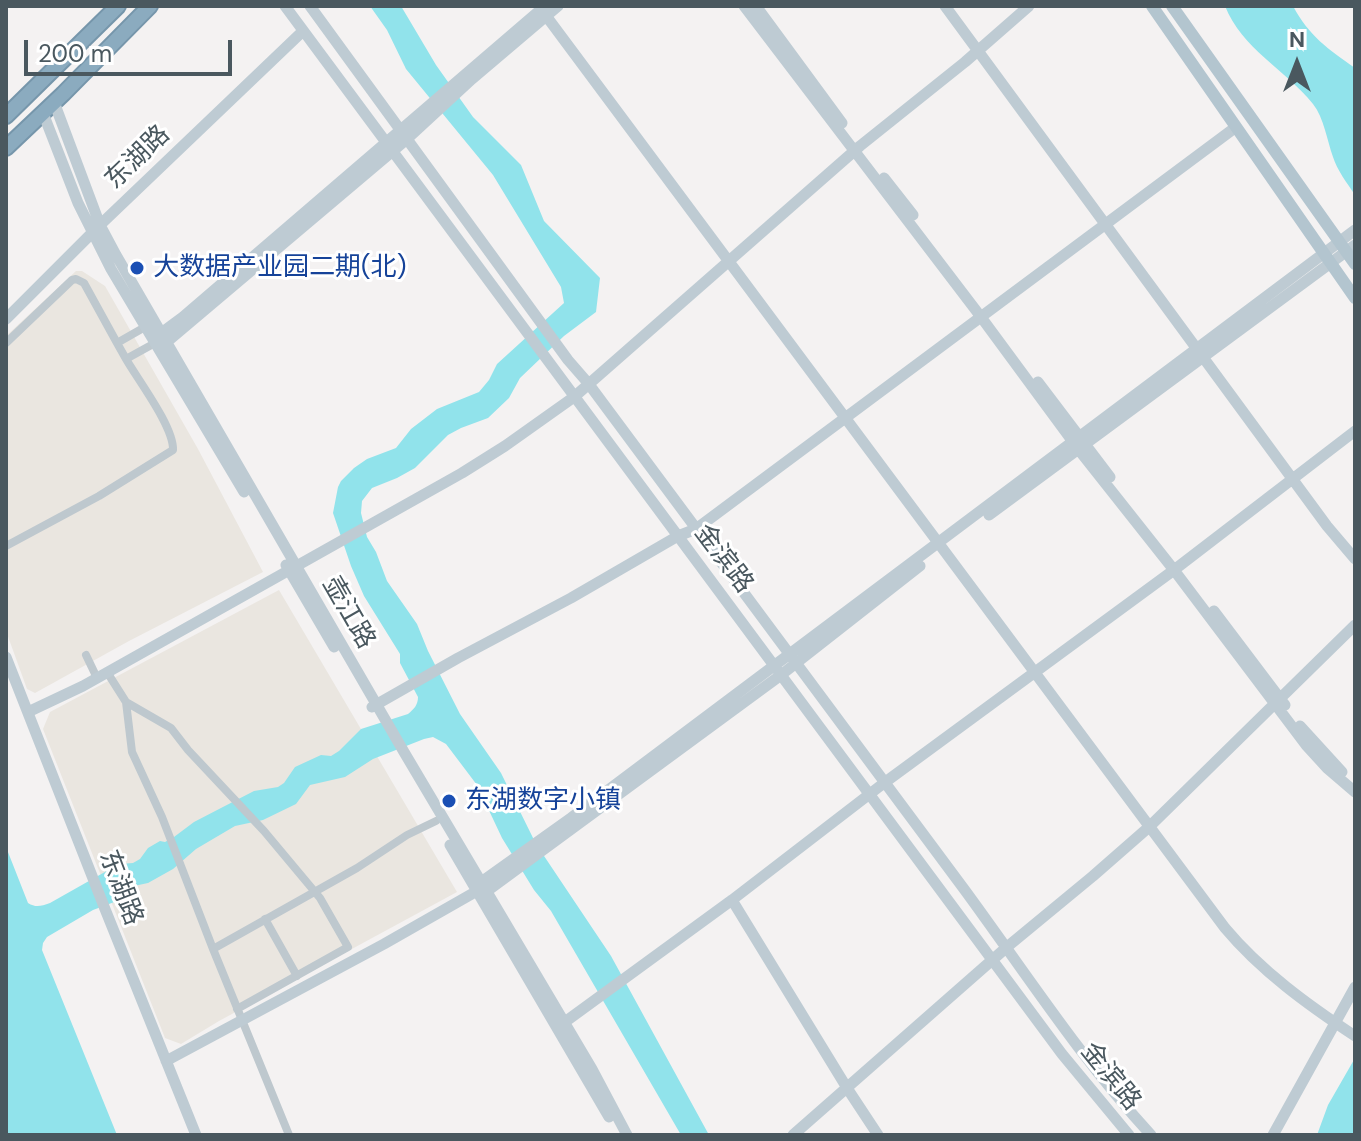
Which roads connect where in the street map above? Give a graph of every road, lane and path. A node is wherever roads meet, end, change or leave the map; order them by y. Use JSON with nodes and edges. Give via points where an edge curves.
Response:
{"nodes":[{"id":1,"x":118,"y":6,"type":"edge"},
{"id":2,"x":150,"y":6,"type":"edge"},
{"id":3,"x":285,"y":6,"type":"edge"},
{"id":4,"x":310,"y":6,"type":"edge"},
{"id":5,"x":558,"y":6,"type":"edge"},
{"id":6,"x":744,"y":6,"type":"edge"},
{"id":7,"x":756,"y":6,"type":"edge"},
{"id":8,"x":945,"y":6,"type":"edge"},
{"id":9,"x":1029,"y":6,"type":"edge"},
{"id":10,"x":1152,"y":6,"type":"edge"},
{"id":11,"x":1172,"y":6,"type":"edge"},
{"id":12,"x":544,"y":10,"type":"edge"},
{"id":13,"x":303,"y":31,"type":"junction"},
{"id":14,"x":978,"y":51,"type":"junction"},
{"id":15,"x":49,"y":108,"type":"junction"},
{"id":16,"x":6,"y":116,"type":"edge"},
{"id":17,"x":1236,"y":127,"type":"junction"},
{"id":18,"x":403,"y":134,"type":"junction"},
{"id":19,"x":389,"y":146,"type":"junction"},
{"id":20,"x":6,"y":148,"type":"edge"},
{"id":21,"x":857,"y":148,"type":"junction"},
{"id":22,"x":1105,"y":225,"type":"junction"},
{"id":23,"x":96,"y":229,"type":"junction"},
{"id":24,"x":1355,"y":230,"type":"edge"},
{"id":25,"x":1347,"y":246,"type":"edge"},
{"id":26,"x":1326,"y":259,"type":"junction"},
{"id":27,"x":729,"y":260,"type":"junction"},
{"id":28,"x":1355,"y":264,"type":"edge"},
{"id":29,"x":1355,"y":298,"type":"edge"},
{"id":30,"x":984,"y":315,"type":"junction"},
{"id":31,"x":6,"y":319,"type":"edge"},
{"id":32,"x":145,"y":327,"type":"junction"},
{"id":33,"x":159,"y":341,"type":"junction"},
{"id":34,"x":6,"y":343,"type":"edge"},
{"id":35,"x":117,"y":343,"type":"junction"},
{"id":36,"x":1201,"y":352,"type":"junction"},
{"id":37,"x":126,"y":359,"type":"junction"},
{"id":38,"x":588,"y":383,"type":"junction"},
{"id":39,"x":574,"y":397,"type":"junction"},
{"id":40,"x":846,"y":418,"type":"junction"},
{"id":41,"x":1355,"y":431,"type":"edge"},
{"id":42,"x":1079,"y":444,"type":"junction"},
{"id":43,"x":1293,"y":478,"type":"junction"},
{"id":44,"x":696,"y":529,"type":"junction"},
{"id":45,"x":678,"y":536,"type":"junction"},
{"id":46,"x":6,"y":546,"type":"edge"},
{"id":47,"x":941,"y":546,"type":"junction"},
{"id":48,"x":1355,"y":559,"type":"edge"},
{"id":49,"x":292,"y":568,"type":"junction"},
{"id":50,"x":1176,"y":568,"type":"junction"},
{"id":51,"x":1355,"y":625,"type":"edge"},
{"id":52,"x":86,"y":655,"type":"dead end"},
{"id":53,"x":6,"y":657,"type":"edge"},
{"id":54,"x":792,"y":660,"type":"junction"},
{"id":55,"x":778,"y":670,"type":"junction"},
{"id":56,"x":1034,"y":672,"type":"junction"},
{"id":57,"x":102,"y":675,"type":"junction"},
{"id":58,"x":1277,"y":701,"type":"junction"},
{"id":59,"x":126,"y":702,"type":"junction"},
{"id":60,"x":376,"y":711,"type":"junction"},
{"id":61,"x":28,"y":712,"type":"junction"},
{"id":62,"x":401,"y":754,"type":"junction"},
{"id":63,"x":884,"y":783,"type":"junction"},
{"id":64,"x":1355,"y":783,"type":"edge"},
{"id":65,"x":1355,"y":792,"type":"edge"},
{"id":66,"x":871,"y":794,"type":"junction"},
{"id":67,"x":436,"y":821,"type":"junction"},
{"id":68,"x":1149,"y":827,"type":"junction"},
{"id":69,"x":480,"y":889,"type":"junction"},
{"id":70,"x":314,"y":891,"type":"junction"},
{"id":71,"x":732,"y":900,"type":"junction"},
{"id":72,"x":982,"y":914,"type":"junction"},
{"id":73,"x":265,"y":919,"type":"junction"},
{"id":74,"x":969,"y":926,"type":"junction"},
{"id":75,"x":1007,"y":947,"type":"junction"},
{"id":76,"x":213,"y":949,"type":"junction"},
{"id":77,"x":994,"y":960,"type":"junction"},
{"id":78,"x":297,"y":976,"type":"junction"},
{"id":79,"x":1029,"y":979,"type":"junction"},
{"id":80,"x":1355,"y":987,"type":"edge"},
{"id":81,"x":1015,"y":989,"type":"junction"},
{"id":82,"x":239,"y":1014,"type":"junction"},
{"id":83,"x":1335,"y":1023,"type":"junction"},
{"id":84,"x":561,"y":1025,"type":"junction"},
{"id":85,"x":1353,"y":1035,"type":"edge"},
{"id":86,"x":166,"y":1061,"type":"junction"},
{"id":87,"x":847,"y":1088,"type":"junction"},
{"id":88,"x":196,"y":1135,"type":"edge"},
{"id":89,"x":289,"y":1135,"type":"edge"},
{"id":90,"x":618,"y":1135,"type":"edge"},
{"id":91,"x":627,"y":1135,"type":"edge"},
{"id":92,"x":793,"y":1135,"type":"edge"},
{"id":93,"x":878,"y":1135,"type":"edge"},
{"id":94,"x":1129,"y":1135,"type":"edge"},
{"id":95,"x":1151,"y":1135,"type":"edge"},
{"id":96,"x":1273,"y":1135,"type":"edge"}],
"edges":[{"from":1,"to":16,"type":"highway"},
{"from":2,"to":15,"type":"highway"},
{"from":3,"to":13,"type":"street","name":"金滨路"},
{"from":4,"to":18,"type":"street","name":"金滨路"},
{"from":5,"to":12,"type":"street"},
{"from":6,"to":21,"type":"street"},
{"from":7,"to":21,"type":"street"},
{"from":8,"to":14,"type":"street"},
{"from":9,"to":14,"type":"street"},
{"from":10,"to":17,"type":"main road"},
{"from":11,"to":25,"type":"main road"},
{"from":12,"to":18,"type":"street"},
{"from":12,"to":27,"type":"street"},
{"from":13,"to":19,"type":"street","name":"金滨路"},
{"from":13,"to":23,"type":"street","name":"东湖路"},
{"from":14,"to":21,"type":"street"},
{"from":14,"to":22,"type":"street"},
{"from":15,"to":20,"type":"highway"},
{"from":15,"to":23,"type":"street","name":"壶江路"},
{"from":17,"to":22,"type":"street"},
{"from":17,"to":26,"type":"main road"},
{"from":18,"to":19,"type":"street"},
{"from":18,"to":38,"type":"street","name":"金滨路"},
{"from":19,"to":33,"type":"street"},
{"from":19,"to":39,"type":"street","name":"金滨路"},
{"from":21,"to":27,"type":"street"},
{"from":21,"to":30,"type":"street"},
{"from":22,"to":30,"type":"street"},
{"from":22,"to":36,"type":"street"},
{"from":23,"to":31,"type":"street","name":"东湖路"},
{"from":23,"to":32,"type":"street","name":"壶江路"},
{"from":23,"to":33,"type":"street","name":"壶江路"},
{"from":24,"to":25,"type":"street"},
{"from":25,"to":26,"type":"street"},
{"from":25,"to":28,"type":"main road"},
{"from":26,"to":29,"type":"main road"},
{"from":26,"to":36,"type":"street"},
{"from":27,"to":38,"type":"street"},
{"from":27,"to":40,"type":"street"},
{"from":30,"to":40,"type":"street"},
{"from":30,"to":42,"type":"street"},
{"from":32,"to":33,"type":"street","name":"壶江路"},
{"from":32,"to":35,"type":"street"},
{"from":33,"to":37,"type":"street"},
{"from":33,"to":49,"type":"street","name":"壶江路"},
{"from":34,"to":35,"type":"street","via":[[76,279],[84,283]]},
{"from":35,"to":37,"type":"street"},
{"from":36,"to":42,"type":"street"},
{"from":36,"to":43,"type":"street"},
{"from":37,"to":46,"type":"street","via":[[170,431],[173,450]]},
{"from":38,"to":39,"type":"street"},
{"from":38,"to":44,"type":"street","name":"金滨路"},
{"from":39,"to":45,"type":"street","name":"金滨路"},
{"from":39,"to":49,"type":"street","via":[[505,446]]},
{"from":40,"to":44,"type":"street"},
{"from":40,"to":47,"type":"street"},
{"from":41,"to":43,"type":"street"},
{"from":42,"to":47,"type":"street"},
{"from":42,"to":50,"type":"street"},
{"from":43,"to":48,"type":"street"},
{"from":43,"to":50,"type":"street"},
{"from":44,"to":45,"type":"street"},
{"from":44,"to":54,"type":"street","name":"金滨路"},
{"from":45,"to":55,"type":"street","name":"金滨路"},
{"from":45,"to":60,"type":"street","via":[[395,693]]},
{"from":47,"to":54,"type":"street"},
{"from":47,"to":56,"type":"street"},
{"from":49,"to":57,"type":"street"},
{"from":49,"to":60,"type":"street","name":"壶江路"},
{"from":50,"to":56,"type":"street"},
{"from":50,"to":58,"type":"street"},
{"from":51,"to":58,"type":"street"},
{"from":52,"to":57,"type":"street"},
{"from":53,"to":61,"type":"street","name":"东湖路"},
{"from":54,"to":55,"type":"street"},
{"from":54,"to":63,"type":"street","name":"金滨路"},
{"from":55,"to":66,"type":"street","name":"金滨路"},
{"from":55,"to":69,"type":"street"},
{"from":56,"to":63,"type":"street"},
{"from":56,"to":68,"type":"street"},
{"from":57,"to":59,"type":"street"},
{"from":57,"to":61,"type":"street"},
{"from":58,"to":64,"type":"street"},
{"from":58,"to":65,"type":"street","via":[[1327,768]]},
{"from":58,"to":68,"type":"street"},
{"from":59,"to":70,"type":"street","via":[[171,728]]},
{"from":59,"to":76,"type":"street","via":[[132,752]]},
{"from":60,"to":62,"type":"street","name":"壶江路"},
{"from":61,"to":86,"type":"street","name":"东湖路"},
{"from":62,"to":67,"type":"street","name":"壶江路"},
{"from":62,"to":69,"type":"street","name":"壶江路"},
{"from":63,"to":66,"type":"street"},
{"from":63,"to":72,"type":"street","name":"金滨路"},
{"from":66,"to":71,"type":"street"},
{"from":66,"to":74,"type":"street","name":"金滨路"},
{"from":67,"to":69,"type":"street","name":"壶江路"},
{"from":67,"to":70,"type":"street"},
{"from":68,"to":75,"type":"street"},
{"from":68,"to":83,"type":"street","via":[[1233,938]]},
{"from":69,"to":82,"type":"street","via":[[384,944]]},
{"from":69,"to":84,"type":"street","name":"壶江路"},
{"from":70,"to":73,"type":"street"},
{"from":70,"to":78,"type":"street","via":[[348,947]]},
{"from":71,"to":84,"type":"street"},
{"from":71,"to":87,"type":"street"},
{"from":72,"to":74,"type":"street"},
{"from":72,"to":75,"type":"street","name":"金滨路"},
{"from":73,"to":76,"type":"street"},
{"from":73,"to":78,"type":"street"},
{"from":74,"to":77,"type":"street","name":"金滨路"},
{"from":75,"to":77,"type":"street"},
{"from":75,"to":79,"type":"street","name":"金滨路"},
{"from":76,"to":82,"type":"street"},
{"from":77,"to":81,"type":"street","name":"金滨路"},
{"from":77,"to":87,"type":"street"},
{"from":78,"to":82,"type":"street"},
{"from":79,"to":81,"type":"street"},
{"from":79,"to":95,"type":"street","name":"金滨路"},
{"from":80,"to":83,"type":"street"},
{"from":81,"to":94,"type":"street","name":"金滨路"},
{"from":82,"to":86,"type":"street"},
{"from":82,"to":89,"type":"street"},
{"from":83,"to":85,"type":"street"},
{"from":83,"to":96,"type":"street"},
{"from":84,"to":90,"type":"street","name":"壶江路"},
{"from":84,"to":91,"type":"street","name":"壶江路"},
{"from":86,"to":88,"type":"street","name":"东湖路"},
{"from":87,"to":92,"type":"street"},
{"from":87,"to":93,"type":"street"}]}
